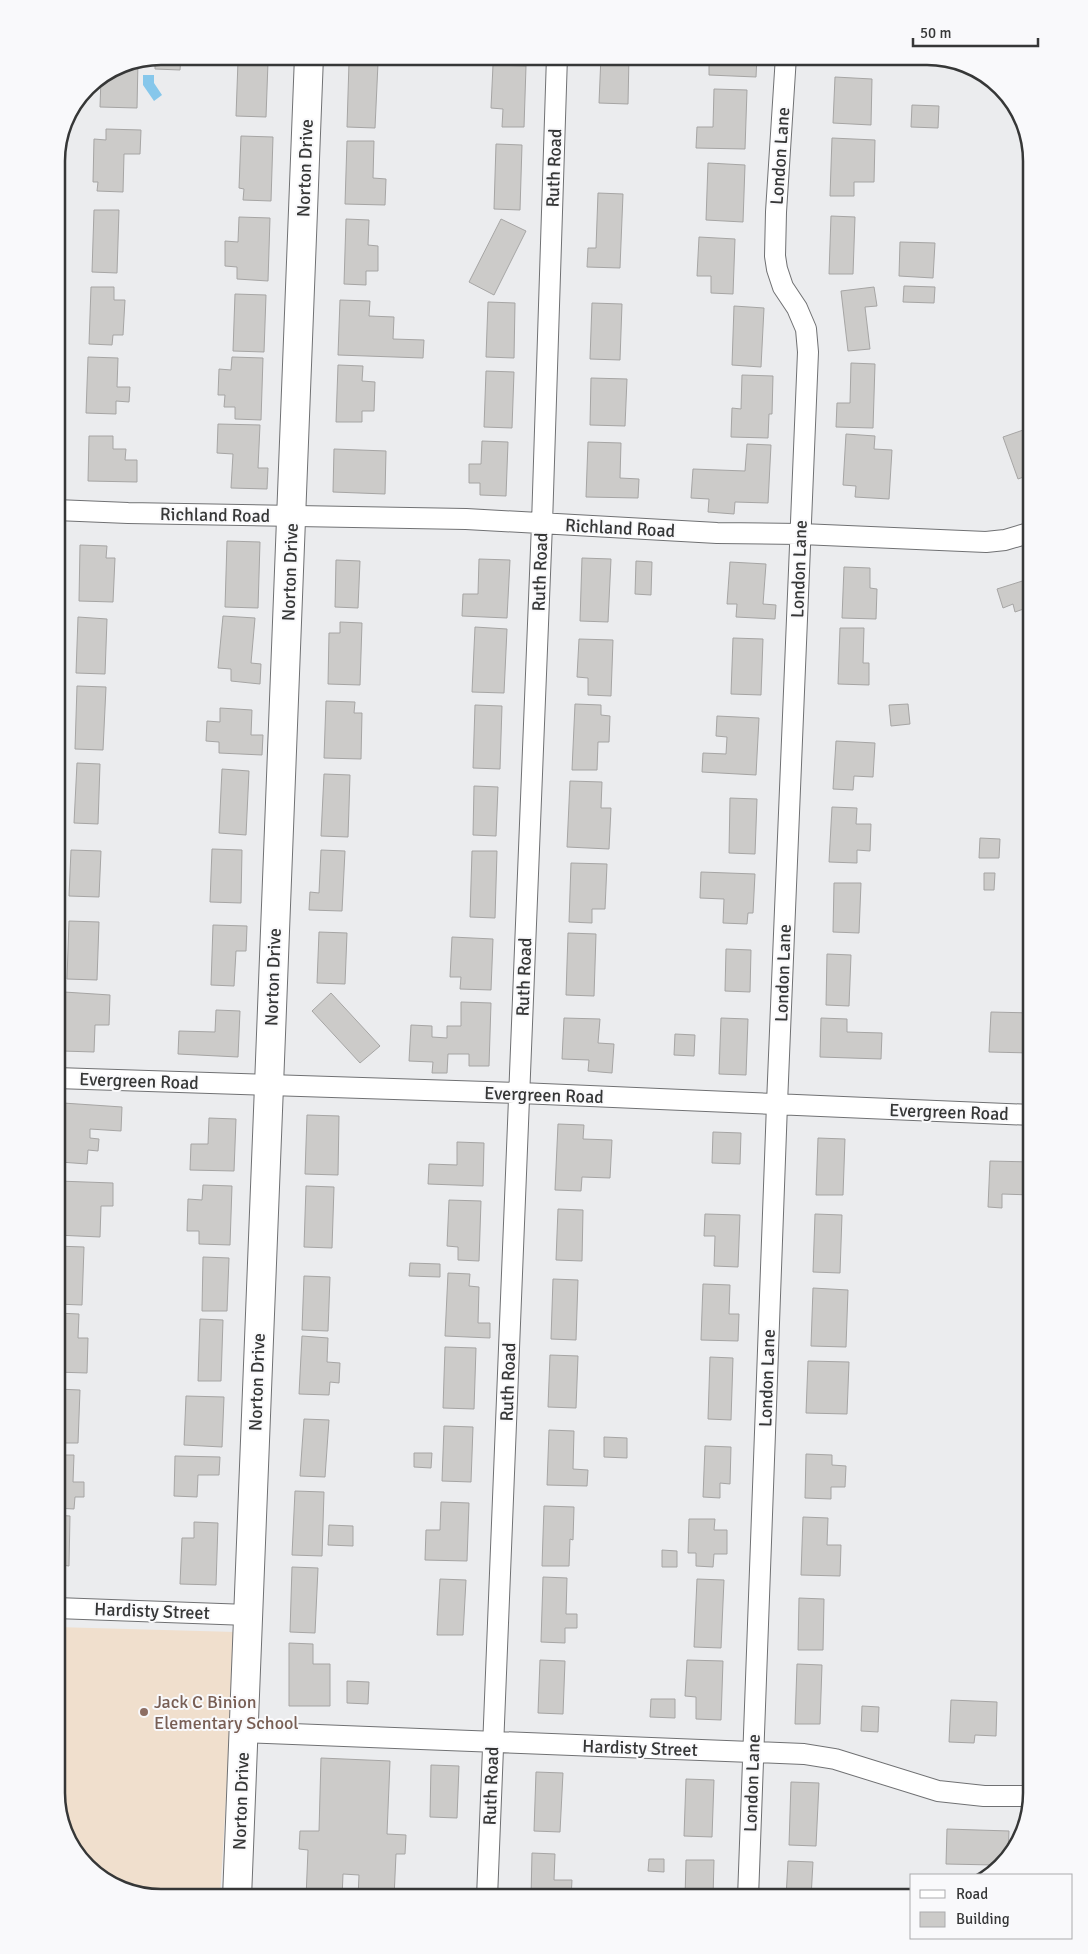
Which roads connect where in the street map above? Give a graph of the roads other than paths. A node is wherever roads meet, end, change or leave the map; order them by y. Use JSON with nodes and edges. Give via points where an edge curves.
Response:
{"nodes":[{"id":1,"x":309,"y":65,"type":"edge"},
{"id":2,"x":557,"y":65,"type":"edge"},
{"id":3,"x":785,"y":65,"type":"edge"},
{"id":4,"x":65,"y":510,"type":"edge"},
{"id":5,"x":292,"y":516,"type":"junction"},
{"id":6,"x":542,"y":524,"type":"junction"},
{"id":7,"x":801,"y":534,"type":"junction"},
{"id":8,"x":1023,"y":535,"type":"edge"},
{"id":9,"x":65,"y":1078,"type":"edge"},
{"id":10,"x":268,"y":1085,"type":"junction"},
{"id":11,"x":520,"y":1093,"type":"junction"},
{"id":12,"x":777,"y":1104,"type":"junction"},
{"id":13,"x":1023,"y":1115,"type":"edge"},
{"id":14,"x":65,"y":1608,"type":"edge"},
{"id":15,"x":248,"y":1615,"type":"junction"},
{"id":16,"x":244,"y":1732,"type":"junction"},
{"id":17,"x":493,"y":1742,"type":"junction"},
{"id":18,"x":754,"y":1753,"type":"junction"},
{"id":19,"x":1023,"y":1796,"type":"edge"},
{"id":20,"x":237,"y":1889,"type":"edge"},
{"id":21,"x":487,"y":1889,"type":"edge"},
{"id":22,"x":748,"y":1889,"type":"edge"}],
"edges":[{"from":1,"to":5,"type":"street","name":"Norton Drive"},
{"from":2,"to":6,"type":"street","name":"Ruth Road"},
{"from":3,"to":7,"type":"street","name":"London Lane","via":[[776,256],[783,287],[806,329],[808,352]]},
{"from":4,"to":5,"type":"street","name":"Richland Road"},
{"from":5,"to":6,"type":"street","name":"Richland Road","via":[[466,519]]},
{"from":5,"to":10,"type":"street","name":"Norton Drive"},
{"from":6,"to":7,"type":"street","name":"Richland Road"},
{"from":6,"to":11,"type":"street","name":"Ruth Road"},
{"from":7,"to":8,"type":"street","name":"Richland Road","via":[[986,542]]},
{"from":7,"to":12,"type":"street","name":"London Lane"},
{"from":9,"to":10,"type":"street","name":"Evergreen Road"},
{"from":10,"to":11,"type":"street","name":"Evergreen Road"},
{"from":10,"to":15,"type":"street","name":"Norton Drive"},
{"from":11,"to":12,"type":"street","name":"Evergreen Road"},
{"from":11,"to":17,"type":"street","name":"Ruth Road"},
{"from":12,"to":13,"type":"street","name":"Evergreen Road"},
{"from":12,"to":18,"type":"street","name":"London Lane"},
{"from":14,"to":15,"type":"street","name":"Hardisty Street"},
{"from":15,"to":16,"type":"street","name":"Norton Drive"},
{"from":16,"to":17,"type":"street","name":"Hardisty Street"},
{"from":16,"to":20,"type":"street","name":"Norton Drive"},
{"from":17,"to":18,"type":"street","name":"Hardisty Street"},
{"from":17,"to":21,"type":"street","name":"Ruth Road"},
{"from":18,"to":19,"type":"street","name":"Hardisty Street","via":[[804,1754],[835,1759],[938,1791]]},
{"from":18,"to":22,"type":"street","name":"London Lane"}]}
